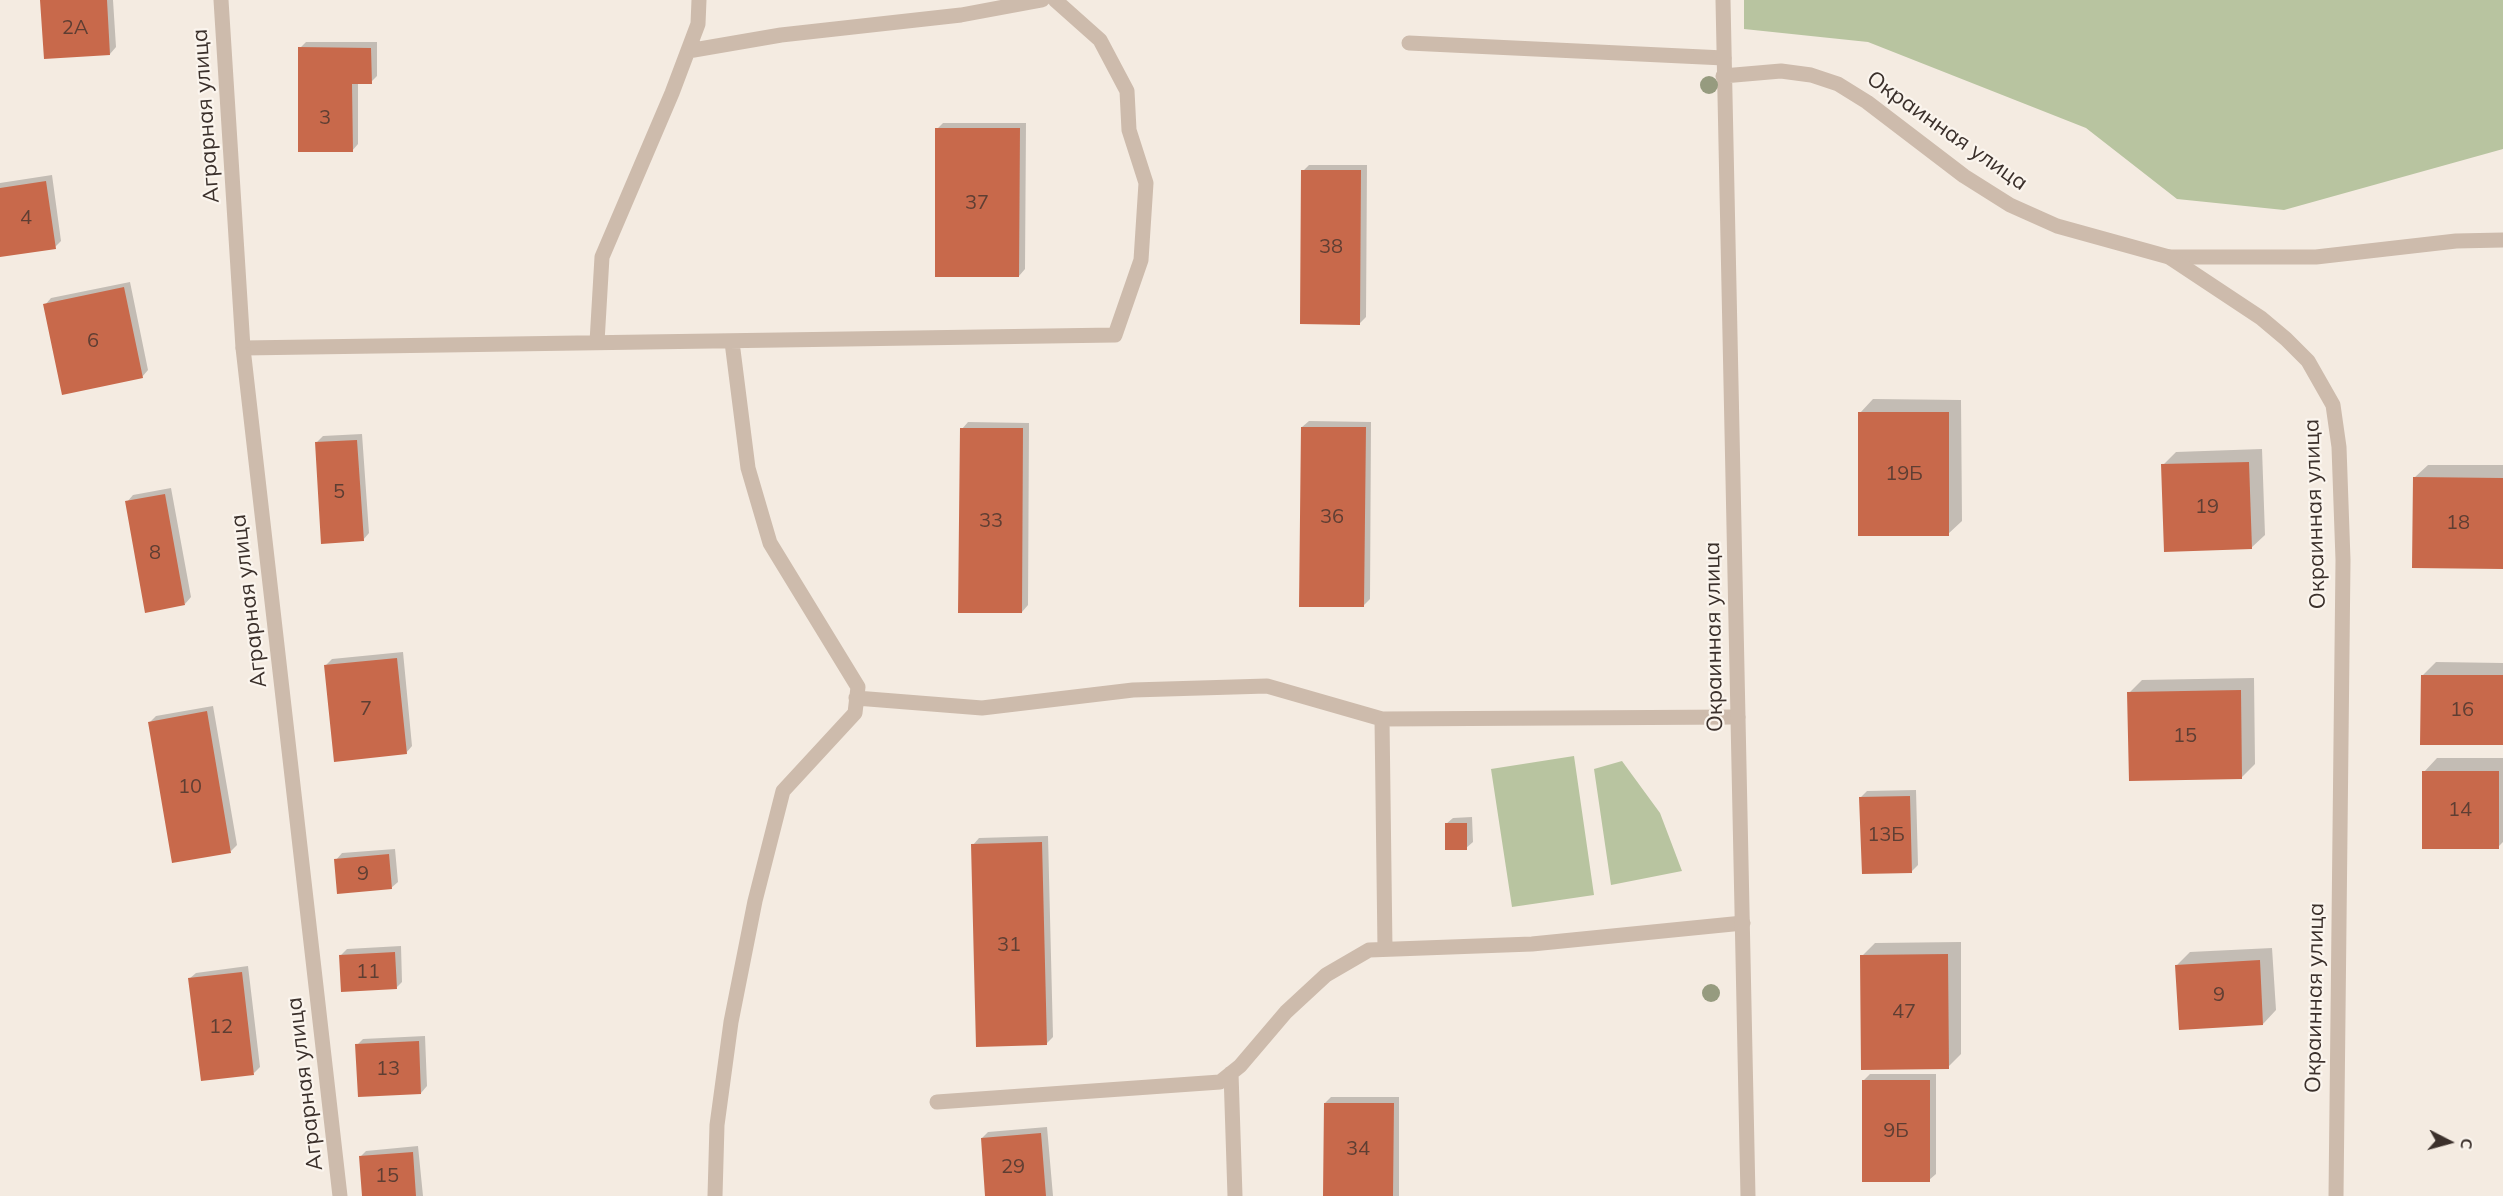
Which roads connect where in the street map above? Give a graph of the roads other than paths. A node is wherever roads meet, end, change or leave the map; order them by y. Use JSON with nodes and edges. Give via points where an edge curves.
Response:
{"nodes":[{"id":1,"x":221,"y":0,"type":"edge"},
{"id":2,"x":699,"y":0,"type":"edge"},
{"id":3,"x":1042,"y":0,"type":"edge"},
{"id":4,"x":1055,"y":0,"type":"edge"},
{"id":5,"x":1723,"y":0,"type":"edge"},
{"id":6,"x":1408,"y":43,"type":"dead end"},
{"id":7,"x":688,"y":51,"type":"junction"},
{"id":8,"x":1724,"y":58,"type":"junction"},
{"id":9,"x":1723,"y":76,"type":"junction"},
{"id":10,"x":2503,"y":240,"type":"edge"},
{"id":11,"x":2169,"y":257,"type":"junction"},
{"id":12,"x":597,"y":342,"type":"junction"},
{"id":13,"x":732,"y":342,"type":"junction"},
{"id":14,"x":243,"y":348,"type":"junction"},
{"id":15,"x":856,"y":698,"type":"junction"},
{"id":16,"x":1738,"y":717,"type":"junction"},
{"id":17,"x":1382,"y":719,"type":"junction"},
{"id":18,"x":1743,"y":923,"type":"junction"},
{"id":19,"x":1385,"y":949,"type":"junction"},
{"id":20,"x":1231,"y":1073,"type":"junction"},
{"id":21,"x":937,"y":1102,"type":"dead end"},
{"id":22,"x":340,"y":1196,"type":"edge"},
{"id":23,"x":715,"y":1196,"type":"edge"},
{"id":24,"x":1235,"y":1196,"type":"edge"},
{"id":25,"x":1748,"y":1196,"type":"edge"},
{"id":26,"x":2336,"y":1196,"type":"edge"}],
"edges":[{"from":1,"to":14,"type":"street","name":"Аграрная улица"},
{"from":2,"to":7,"type":"street","via":[[698,24]]},
{"from":3,"to":7,"type":"street","via":[[961,15],[782,35]]},
{"from":4,"to":13,"type":"street","via":[[1100,40],[1127,91],[1129,130],[1146,183],[1142,260],[1115,335]]},
{"from":5,"to":8,"type":"street","name":"Окраинная улица"},
{"from":6,"to":8,"type":"street"},
{"from":7,"to":12,"type":"street","via":[[602,257]]},
{"from":8,"to":9,"type":"street","name":"Окраинная улица"},
{"from":9,"to":11,"type":"street","name":"Окраинная улица","via":[[1781,71],[1838,84],[2010,206],[2057,226]]},
{"from":9,"to":16,"type":"street","name":"Окраинная улица"},
{"from":10,"to":11,"type":"street","via":[[2456,241],[2316,257]]},
{"from":11,"to":26,"type":"street","name":"Окраинная улица","via":[[2286,339],[2308,361],[2332,405],[2339,447],[2343,560]]},
{"from":12,"to":13,"type":"street"},
{"from":12,"to":14,"type":"street"},
{"from":13,"to":15,"type":"street","via":[[748,468],[770,543],[858,687]]},
{"from":14,"to":22,"type":"street","name":"Аграрная улица"},
{"from":15,"to":17,"type":"street","via":[[982,708],[1133,690],[1267,686]]},
{"from":15,"to":23,"type":"street","via":[[855,713],[783,790],[731,1022],[717,1125]]},
{"from":16,"to":17,"type":"street"},
{"from":16,"to":18,"type":"street","name":"Окраинная улица"},
{"from":17,"to":19,"type":"street"},
{"from":18,"to":19,"type":"street","via":[[1532,944]]},
{"from":18,"to":25,"type":"street","name":"Окраинная улица"},
{"from":19,"to":20,"type":"street","via":[[1369,950],[1326,975]]},
{"from":20,"to":21,"type":"street","via":[[1220,1082]]},
{"from":20,"to":24,"type":"street"}]}
